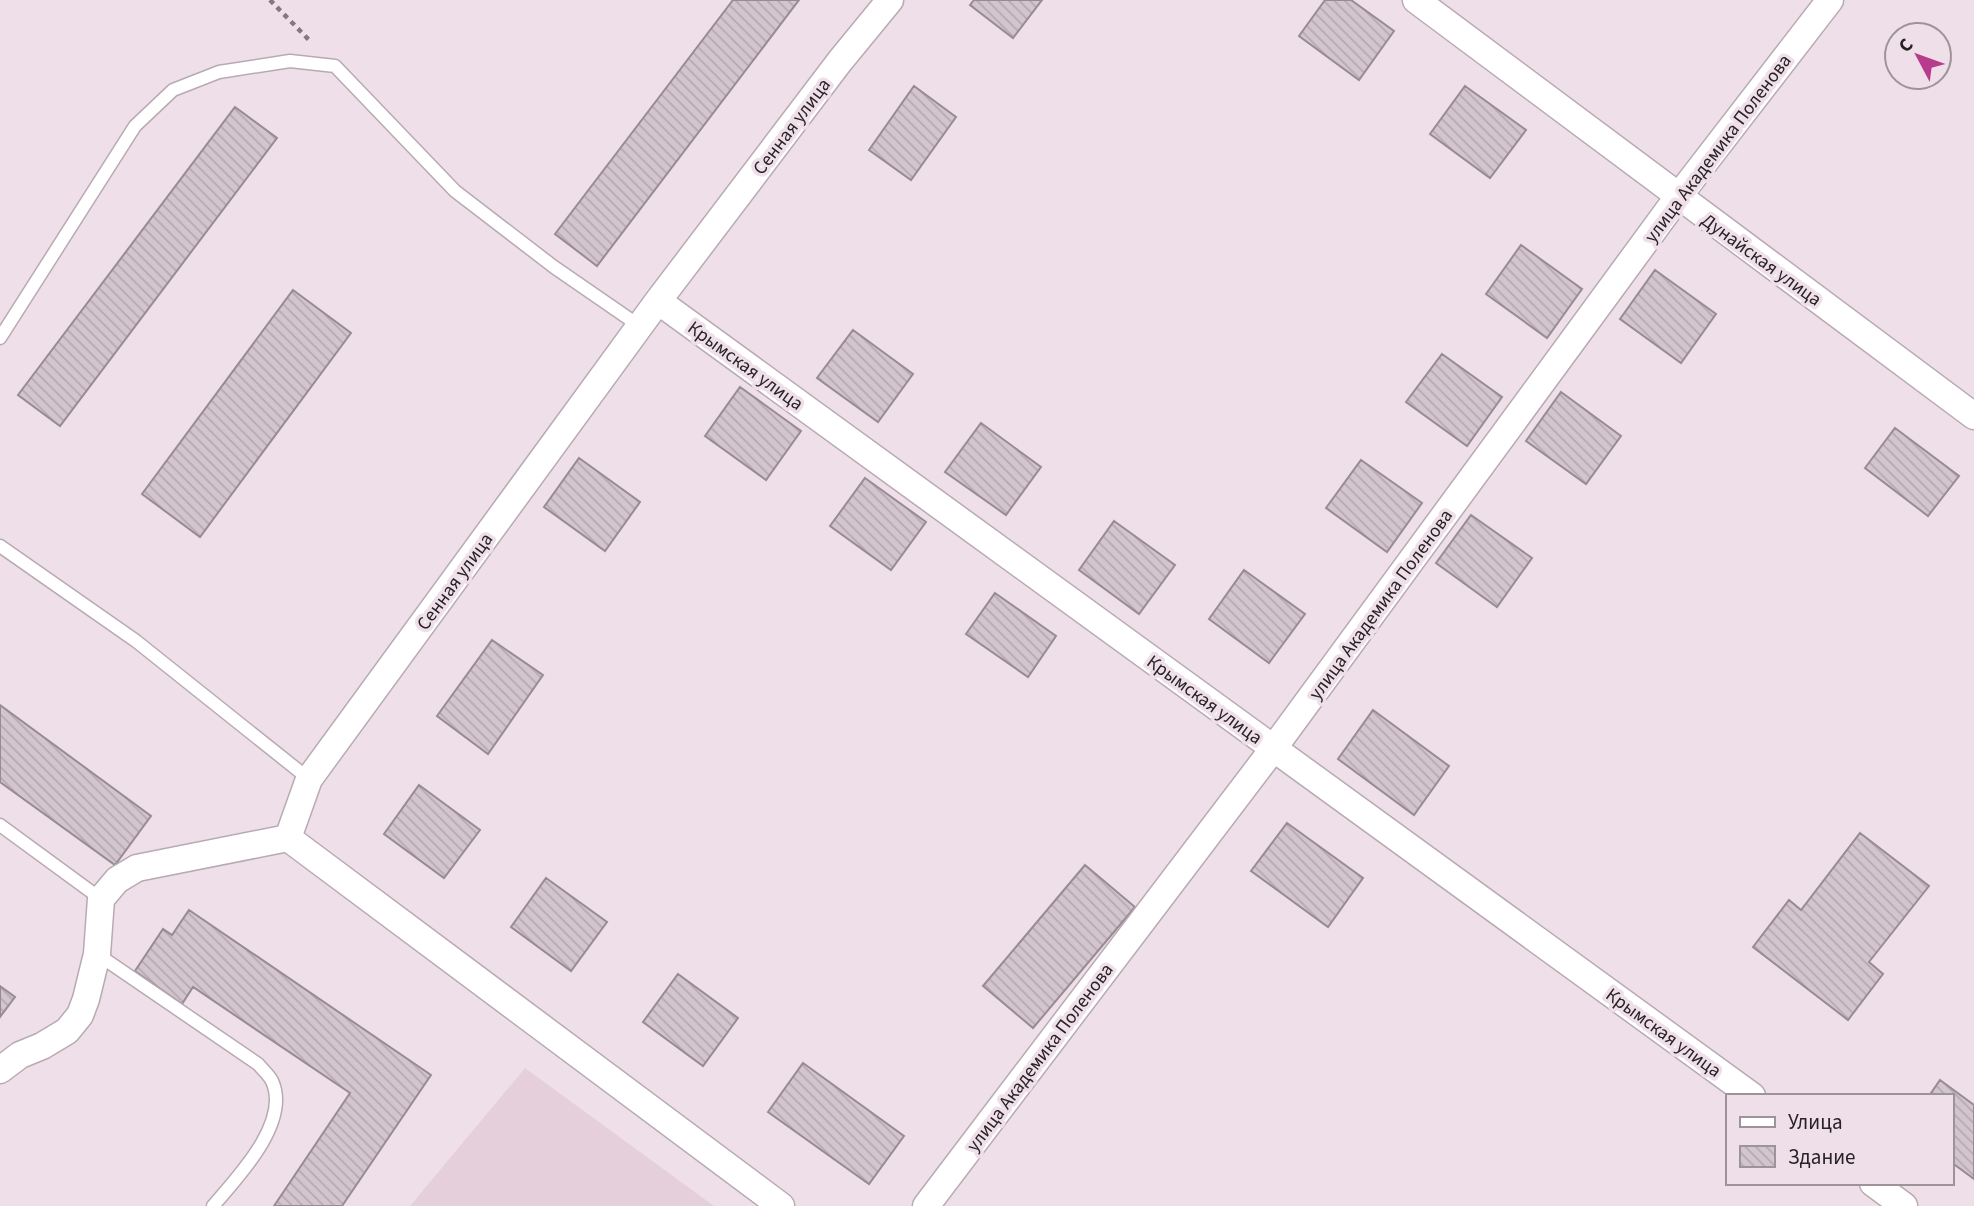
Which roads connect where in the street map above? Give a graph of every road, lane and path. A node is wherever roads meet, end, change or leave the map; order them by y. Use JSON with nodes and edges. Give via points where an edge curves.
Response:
{"nodes":[{"id":1,"x":270,"y":0,"type":"edge"},
{"id":2,"x":890,"y":0,"type":"edge"},
{"id":3,"x":1416,"y":0,"type":"edge"},
{"id":4,"x":1830,"y":0,"type":"edge"},
{"id":5,"x":335,"y":66,"type":"junction"},
{"id":6,"x":1678,"y":197,"type":"junction"},
{"id":7,"x":658,"y":301,"type":"junction"},
{"id":8,"x":641,"y":327,"type":"junction"},
{"id":9,"x":0,"y":338,"type":"edge"},
{"id":10,"x":1974,"y":416,"type":"edge"},
{"id":11,"x":0,"y":546,"type":"edge"},
{"id":12,"x":1273,"y":749,"type":"junction"},
{"id":13,"x":309,"y":779,"type":"junction"},
{"id":14,"x":0,"y":825,"type":"edge"},
{"id":15,"x":288,"y":838,"type":"junction"},
{"id":16,"x":101,"y":899,"type":"junction"},
{"id":17,"x":97,"y":954,"type":"junction"},
{"id":18,"x":0,"y":1070,"type":"edge"},
{"id":19,"x":1749,"y":1094,"type":"edge"},
{"id":20,"x":1876,"y":1185,"type":"edge"},
{"id":21,"x":214,"y":1206,"type":"edge"},
{"id":22,"x":781,"y":1206,"type":"edge"},
{"id":23,"x":926,"y":1206,"type":"edge"},
{"id":24,"x":1904,"y":1206,"type":"edge"}],
"edges":[{"from":1,"to":5,"type":"path"},
{"from":2,"to":7,"type":"street","name":"Сенная улица"},
{"from":3,"to":6,"type":"street","name":"Дунайская улица"},
{"from":4,"to":6,"type":"street","name":"улица Академика Поленова"},
{"from":5,"to":8,"type":"lane","via":[[455,191]]},
{"from":5,"to":9,"type":"lane","via":[[290,61],[219,72],[173,90],[135,126]]},
{"from":6,"to":10,"type":"street","name":"Дунайская улица"},
{"from":6,"to":12,"type":"street","name":"улица Академика Поленова"},
{"from":7,"to":8,"type":"street","name":"Сенная улица"},
{"from":7,"to":12,"type":"street","name":"Крымская улица"},
{"from":8,"to":13,"type":"street","name":"Сенная улица"},
{"from":11,"to":13,"type":"lane","via":[[136,641]]},
{"from":12,"to":19,"type":"street","name":"Крымская улица"},
{"from":12,"to":23,"type":"street","name":"улица Академика Поленова"},
{"from":13,"to":15,"type":"street","name":"Сенная улица"},
{"from":14,"to":16,"type":"lane"},
{"from":15,"to":16,"type":"street","via":[[137,868],[117,880]]},
{"from":15,"to":22,"type":"street"},
{"from":16,"to":17,"type":"street"},
{"from":17,"to":18,"type":"street","via":[[80,1015],[68,1031]]},
{"from":17,"to":21,"type":"lane","via":[[258,1064],[272,1080],[277,1102],[268,1134]]},
{"from":20,"to":24,"type":"street"}]}
